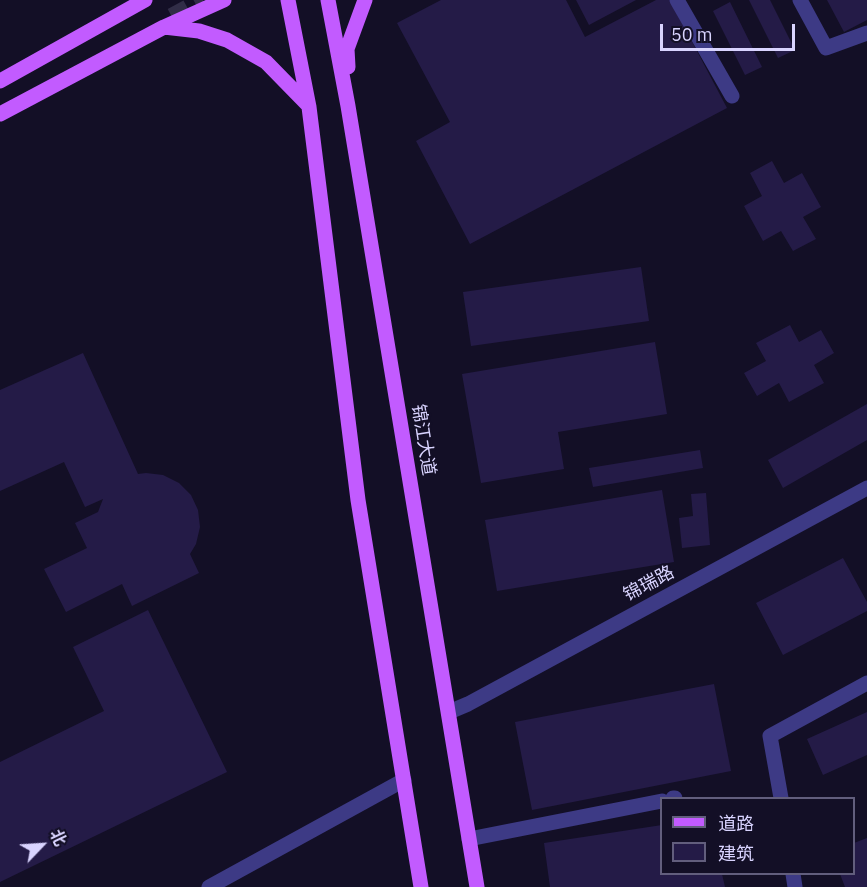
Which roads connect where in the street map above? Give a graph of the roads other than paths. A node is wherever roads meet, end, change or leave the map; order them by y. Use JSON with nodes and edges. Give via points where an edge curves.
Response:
{"nodes":[{"id":1,"x":145,"y":0,"type":"edge"},
{"id":2,"x":224,"y":0,"type":"edge"},
{"id":3,"x":288,"y":0,"type":"edge"},
{"id":4,"x":328,"y":0,"type":"edge"},
{"id":5,"x":365,"y":0,"type":"edge"},
{"id":6,"x":677,"y":0,"type":"edge"},
{"id":7,"x":800,"y":0,"type":"edge"},
{"id":8,"x":164,"y":27,"type":"junction"},
{"id":9,"x":867,"y":33,"type":"edge"},
{"id":10,"x":0,"y":81,"type":"edge"},
{"id":11,"x":732,"y":96,"type":"dead end"},
{"id":12,"x":309,"y":106,"type":"junction"},
{"id":13,"x":348,"y":106,"type":"junction"},
{"id":14,"x":0,"y":114,"type":"edge"},
{"id":15,"x":867,"y":488,"type":"edge"},
{"id":16,"x":867,"y":683,"type":"edge"},
{"id":17,"x":449,"y":712,"type":"junction"},
{"id":18,"x":404,"y":780,"type":"junction"},
{"id":19,"x":781,"y":797,"type":"edge"},
{"id":20,"x":660,"y":801,"type":"edge"},
{"id":21,"x":469,"y":839,"type":"junction"},
{"id":22,"x":209,"y":887,"type":"edge"},
{"id":23,"x":421,"y":887,"type":"edge"},
{"id":24,"x":477,"y":887,"type":"edge"}],
"edges":[{"from":1,"to":10,"type":"main road"},
{"from":2,"to":8,"type":"main road"},
{"from":3,"to":12,"type":"main road"},
{"from":4,"to":13,"type":"main road","name":"锦江大道"},
{"from":5,"to":13,"type":"main road","via":[[347,49]]},
{"from":6,"to":11,"type":"street"},
{"from":7,"to":9,"type":"street","via":[[826,48]]},
{"from":8,"to":12,"type":"main road","via":[[199,31],[227,40],[266,62]]},
{"from":8,"to":14,"type":"main road"},
{"from":12,"to":18,"type":"main road","via":[[358,500]]},
{"from":13,"to":17,"type":"main road","name":"锦江大道"},
{"from":15,"to":17,"type":"street","name":"锦瑞路"},
{"from":16,"to":19,"type":"street","via":[[770,736]]},
{"from":17,"to":21,"type":"main road","name":"锦江大道"},
{"from":18,"to":22,"type":"street"},
{"from":18,"to":23,"type":"main road"},
{"from":20,"to":21,"type":"street"},
{"from":21,"to":24,"type":"main road","name":"锦江大道"}]}
